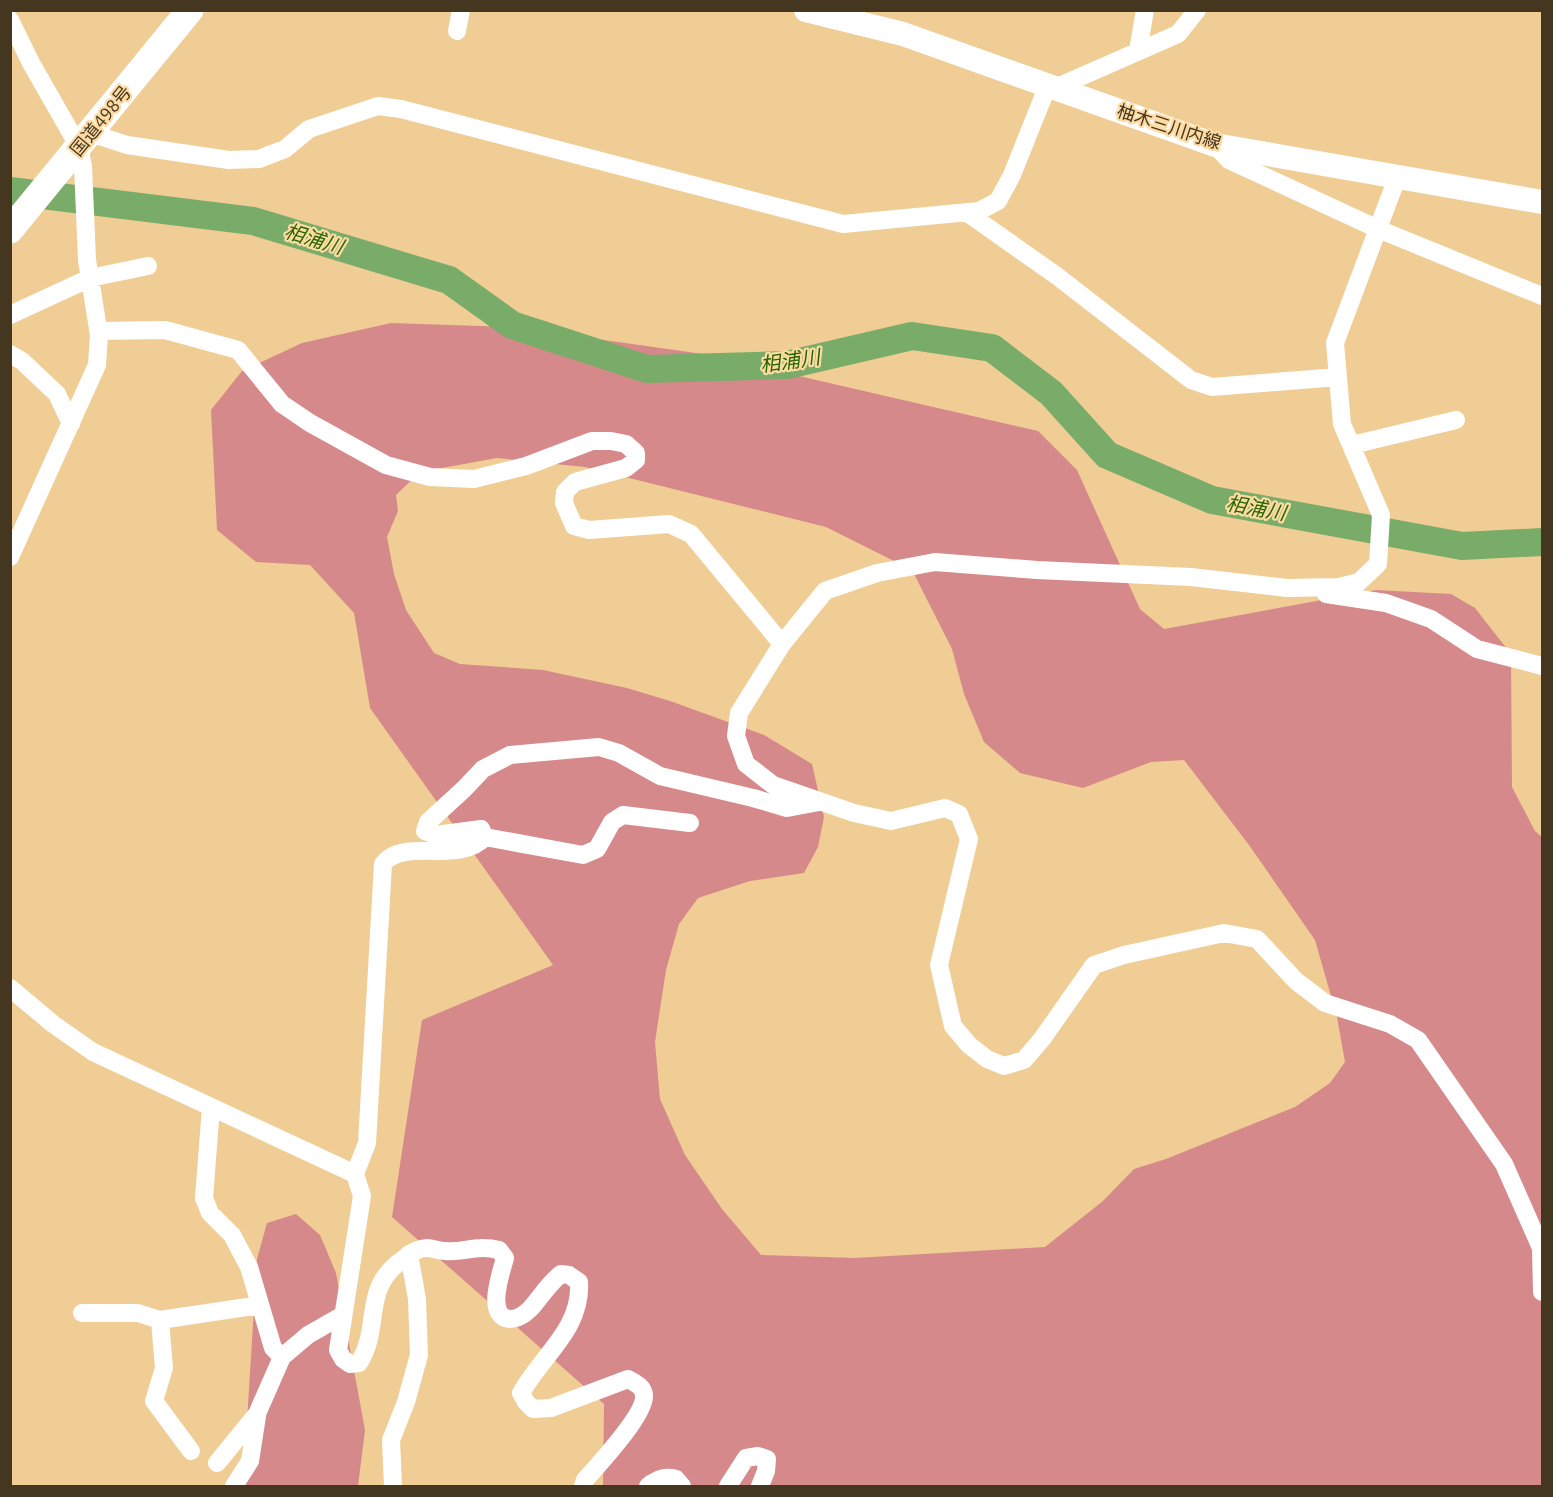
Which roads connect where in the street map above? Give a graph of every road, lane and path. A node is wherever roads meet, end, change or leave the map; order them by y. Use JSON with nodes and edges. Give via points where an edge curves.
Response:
{"nodes":[{"id":1,"x":190,"y":10,"type":"edge"},
{"id":2,"x":461,"y":10,"type":"edge"},
{"id":3,"x":806,"y":10,"type":"edge"},
{"id":4,"x":1145,"y":10,"type":"edge"},
{"id":5,"x":1197,"y":10,"type":"edge"},
{"id":6,"x":10,"y":20,"type":"edge"},
{"id":7,"x":457,"y":31,"type":"dead end"},
{"id":8,"x":1138,"y":51,"type":"junction"},
{"id":9,"x":1051,"y":87,"type":"junction"},
{"id":10,"x":1215,"y":144,"type":"junction"},
{"id":11,"x":81,"y":150,"type":"junction"},
{"id":12,"x":1397,"y":178,"type":"junction"},
{"id":13,"x":1542,"y":202,"type":"edge"},
{"id":14,"x":966,"y":212,"type":"junction"},
{"id":15,"x":12,"y":225,"type":"edge"},
{"id":16,"x":1378,"y":229,"type":"junction"},
{"id":17,"x":148,"y":266,"type":"dead end"},
{"id":18,"x":89,"y":269,"type":"junction"},
{"id":19,"x":1542,"y":296,"type":"edge"},
{"id":20,"x":10,"y":315,"type":"edge"},
{"id":21,"x":98,"y":331,"type":"junction"},
{"id":22,"x":10,"y":354,"type":"edge"},
{"id":23,"x":1338,"y":377,"type":"junction"},
{"id":24,"x":1456,"y":420,"type":"dead end"},
{"id":25,"x":71,"y":424,"type":"junction"},
{"id":26,"x":1352,"y":445,"type":"junction"},
{"id":27,"x":10,"y":557,"type":"edge"},
{"id":28,"x":1311,"y":588,"type":"junction"},
{"id":29,"x":782,"y":644,"type":"junction"},
{"id":30,"x":1542,"y":666,"type":"edge"},
{"id":31,"x":821,"y":802,"type":"junction"},
{"id":32,"x":690,"y":823,"type":"dead end"},
{"id":33,"x":485,"y":837,"type":"junction"},
{"id":34,"x":10,"y":988,"type":"edge"},
{"id":35,"x":212,"y":1107,"type":"junction"},
{"id":36,"x":356,"y":1174,"type":"junction"},
{"id":37,"x":409,"y":1254,"type":"junction"},
{"id":38,"x":1542,"y":1292,"type":"edge"},
{"id":39,"x":260,"y":1305,"type":"junction"},
{"id":40,"x":82,"y":1313,"type":"dead end"},
{"id":41,"x":343,"y":1315,"type":"junction"},
{"id":42,"x":160,"y":1320,"type":"junction"},
{"id":43,"x":282,"y":1357,"type":"junction"},
{"id":44,"x":257,"y":1414,"type":"junction"},
{"id":45,"x":191,"y":1451,"type":"dead end"},
{"id":46,"x":218,"y":1463,"type":"dead end"},
{"id":47,"x":234,"y":1486,"type":"edge"},
{"id":48,"x":393,"y":1486,"type":"edge"},
{"id":49,"x":583,"y":1486,"type":"edge"},
{"id":50,"x":648,"y":1486,"type":"edge"},
{"id":51,"x":682,"y":1486,"type":"edge"},
{"id":52,"x":728,"y":1486,"type":"edge"},
{"id":53,"x":760,"y":1486,"type":"edge"}],
"edges":[{"from":1,"to":11,"type":"highway","name":"国道498号"},
{"from":2,"to":7,"type":"street"},
{"from":3,"to":9,"type":"main road","name":"柚木三川内線","via":[[903,34]]},
{"from":4,"to":8,"type":"street"},
{"from":5,"to":8,"type":"street","via":[[1178,34]]},
{"from":6,"to":11,"type":"street"},
{"from":8,"to":9,"type":"street"},
{"from":9,"to":10,"type":"main road","name":"柚木三川内線"},
{"from":9,"to":14,"type":"street","via":[[998,201],[979,211]]},
{"from":10,"to":12,"type":"main road","name":"柚木三川内線"},
{"from":10,"to":16,"type":"street","via":[[1229,160]]},
{"from":11,"to":14,"type":"street","via":[[127,145],[229,160],[259,159],[285,148],[309,129],[378,106],[843,224]]},
{"from":11,"to":15,"type":"highway","name":"国道498号"},
{"from":11,"to":18,"type":"street"},
{"from":12,"to":13,"type":"main road","name":"柚木三川内線"},
{"from":12,"to":16,"type":"street"},
{"from":14,"to":23,"type":"street","via":[[1057,276],[1191,380],[1212,387]]},
{"from":16,"to":19,"type":"street"},
{"from":16,"to":23,"type":"street","via":[[1335,343]]},
{"from":17,"to":18,"type":"street"},
{"from":18,"to":20,"type":"street"},
{"from":18,"to":21,"type":"street"},
{"from":21,"to":25,"type":"street","via":[[98,365]]},
{"from":21,"to":29,"type":"street","via":[[165,330],[238,350],[282,404],[310,423],[386,465],[430,477],[474,479],[526,466],[592,441],[626,444],[636,453],[636,460],[626,468],[575,482],[566,492],[564,503],[574,526],[589,530],[669,524],[690,534]]},
{"from":22,"to":25,"type":"street","via":[[57,394]]},
{"from":23,"to":26,"type":"street","via":[[1342,424]]},
{"from":24,"to":26,"type":"street"},
{"from":25,"to":27,"type":"street"},
{"from":26,"to":28,"type":"street","via":[[1382,515],[1378,564],[1359,582]]},
{"from":28,"to":29,"type":"street","via":[[935,562],[877,573],[825,591]]},
{"from":28,"to":30,"type":"street","via":[[1386,603],[1431,619],[1477,649]]},
{"from":29,"to":31,"type":"street","via":[[739,713],[736,736],[746,764],[773,785]]},
{"from":31,"to":33,"type":"street","via":[[787,808],[660,776],[619,753],[598,747],[510,755],[483,769],[428,822],[425,831],[436,834],[481,829]]},
{"from":31,"to":38,"type":"street","via":[[891,821],[945,808],[959,814],[969,839],[939,965],[953,1026],[969,1045],[1004,1066],[1024,1060],[1094,965],[1224,933],[1257,939],[1296,981],[1325,1003],[1390,1023],[1418,1040],[1504,1164],[1541,1248]]},
{"from":32,"to":33,"type":"street","via":[[623,815],[612,822],[597,849],[583,855]]},
{"from":33,"to":36,"type":"street","via":[[478,845],[463,849],[404,853],[383,864],[367,1143]]},
{"from":34,"to":35,"type":"street","via":[[93,1052]]},
{"from":35,"to":36,"type":"street"},
{"from":35,"to":39,"type":"street","via":[[204,1198],[210,1213],[232,1235],[249,1267]]},
{"from":36,"to":41,"type":"street","via":[[362,1196]]},
{"from":37,"to":41,"type":"street","via":[[392,1267],[377,1288],[367,1350],[359,1363],[350,1364],[338,1350]]},
{"from":37,"to":48,"type":"street","via":[[417,1299],[419,1355],[391,1440]]},
{"from":37,"to":49,"type":"street","via":[[424,1248],[445,1251],[486,1246],[500,1250],[505,1258],[496,1301],[503,1318],[513,1319],[529,1311],[561,1274],[579,1282],[580,1297],[564,1335],[530,1377],[522,1393],[526,1402],[533,1409],[551,1408],[628,1379],[639,1385],[644,1394],[643,1404],[619,1441]]},
{"from":39,"to":42,"type":"street"},
{"from":39,"to":43,"type":"street","via":[[273,1348]]},
{"from":40,"to":42,"type":"street","via":[[138,1313]]},
{"from":41,"to":43,"type":"street","via":[[308,1335]]},
{"from":42,"to":45,"type":"street","via":[[164,1368],[154,1401]]},
{"from":43,"to":44,"type":"street"},
{"from":44,"to":46,"type":"street"},
{"from":44,"to":47,"type":"street","via":[[250,1461]]},
{"from":50,"to":51,"type":"street","via":[[667,1476]]},
{"from":52,"to":53,"type":"street","via":[[746,1458],[758,1456],[767,1459]]}]}
